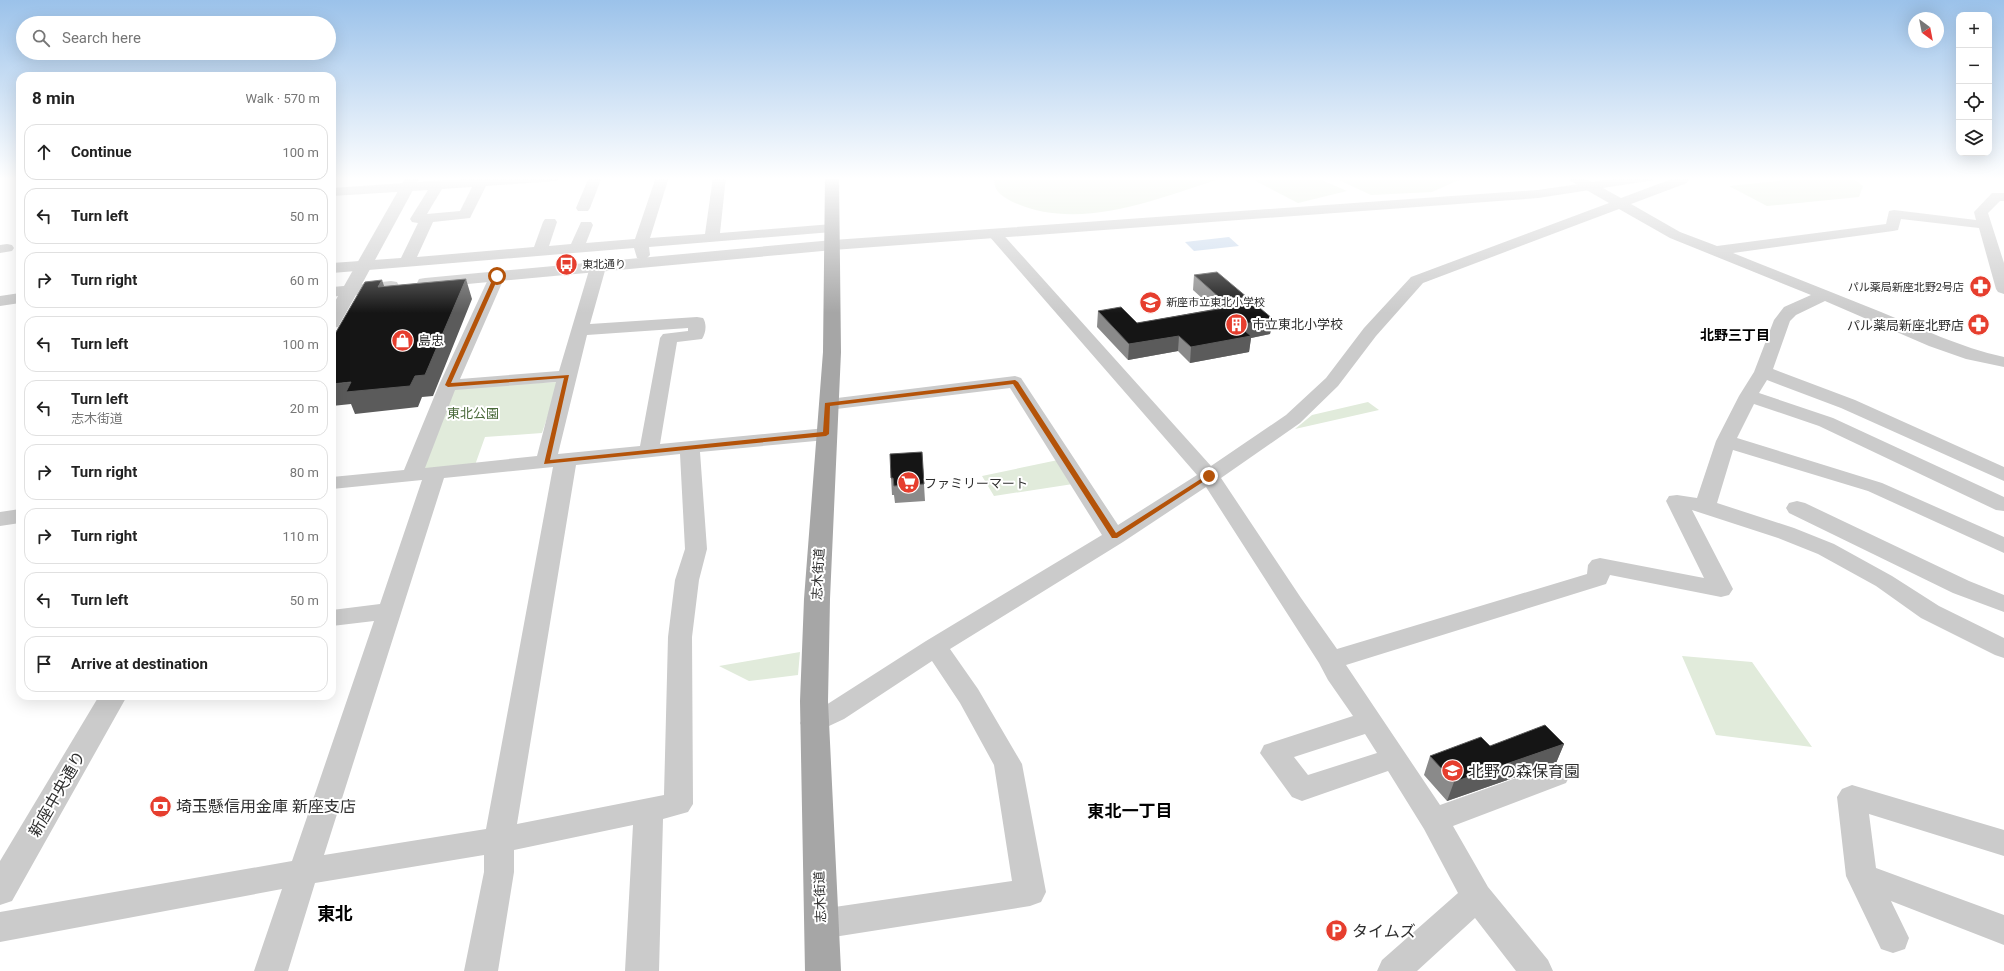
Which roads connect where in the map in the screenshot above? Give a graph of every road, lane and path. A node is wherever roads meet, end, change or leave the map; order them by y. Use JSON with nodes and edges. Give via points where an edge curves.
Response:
{"nodes":[{"id":1,"x":389,"y":222,"type":"edge"},
{"id":2,"x":426,"y":222,"type":"edge"},
{"id":3,"x":550,"y":222,"type":"dead end"},
{"id":4,"x":648,"y":222,"type":"edge"},
{"id":5,"x":714,"y":222,"type":"edge"},
{"id":6,"x":832,"y":222,"type":"edge"},
{"id":7,"x":1145,"y":222,"type":"edge"},
{"id":8,"x":1569,"y":222,"type":"edge"},
{"id":9,"x":1653,"y":222,"type":"edge"},
{"id":10,"x":1894,"y":222,"type":"edge"},
{"id":11,"x":1964,"y":222,"type":"edge"},
{"id":12,"x":586,"y":225,"type":"dead end"},
{"id":13,"x":1986,"y":225,"type":"joint"},
{"id":14,"x":994,"y":233,"type":"junction"},
{"id":15,"x":832,"y":236,"type":"junction"},
{"id":16,"x":712,"y":238,"type":"junction"},
{"id":17,"x":642,"y":243,"type":"junction"},
{"id":18,"x":578,"y":248,"type":"junction"},
{"id":19,"x":540,"y":251,"type":"junction"},
{"id":20,"x":1716,"y":251,"type":"junction"},
{"id":21,"x":1998,"y":252,"type":"edge"},
{"id":22,"x":408,"y":260,"type":"junction"},
{"id":23,"x":642,"y":263,"type":"junction"},
{"id":24,"x":366,"y":264,"type":"junction"},
{"id":25,"x":598,"y":267,"type":"junction"},
{"id":26,"x":336,"y":268,"type":"edge"},
{"id":27,"x":497,"y":276,"type":"junction"},
{"id":28,"x":350,"y":290,"type":"junction"},
{"id":29,"x":2004,"y":290,"type":"edge"},
{"id":30,"x":336,"y":292,"type":"edge"},
{"id":31,"x":1824,"y":295,"type":"junction"},
{"id":32,"x":16,"y":299,"type":"edge"},
{"id":33,"x":0,"y":301,"type":"edge"},
{"id":34,"x":336,"y":316,"type":"edge"},
{"id":35,"x":582,"y":330,"type":"junction"},
{"id":36,"x":2004,"y":362,"type":"edge"},
{"id":37,"x":1763,"y":372,"type":"junction"},
{"id":38,"x":568,"y":376,"type":"junction"},
{"id":39,"x":448,"y":385,"type":"junction"},
{"id":40,"x":1748,"y":396,"type":"junction"},
{"id":41,"x":828,"y":404,"type":"junction"},
{"id":42,"x":826,"y":434,"type":"junction"},
{"id":43,"x":1726,"y":441,"type":"junction"},
{"id":44,"x":690,"y":448,"type":"junction"},
{"id":45,"x":649,"y":452,"type":"junction"},
{"id":46,"x":556,"y":462,"type":"junction"},
{"id":47,"x":423,"y":474,"type":"junction"},
{"id":48,"x":2004,"y":475,"type":"edge"},
{"id":49,"x":1209,"y":476,"type":"junction"},
{"id":50,"x":336,"y":483,"type":"edge"},
{"id":51,"x":2004,"y":505,"type":"edge"},
{"id":52,"x":1705,"y":506,"type":"junction"},
{"id":53,"x":1797,"y":508,"type":"dead end"},
{"id":54,"x":16,"y":517,"type":"edge"},
{"id":55,"x":0,"y":519,"type":"edge"},
{"id":56,"x":1115,"y":537,"type":"junction"},
{"id":57,"x":2004,"y":546,"type":"edge"},
{"id":58,"x":2004,"y":604,"type":"edge"},
{"id":59,"x":388,"y":611,"type":"junction"},
{"id":60,"x":336,"y":618,"type":"edge"},
{"id":61,"x":935,"y":647,"type":"junction"},
{"id":62,"x":2004,"y":649,"type":"edge"},
{"id":63,"x":1331,"y":660,"type":"junction"},
{"id":64,"x":111,"y":700,"type":"edge"},
{"id":65,"x":1371,"y":720,"type":"junction"},
{"id":66,"x":814,"y":723,"type":"junction"},
{"id":67,"x":1395,"y":758,"type":"junction"},
{"id":68,"x":1556,"y":775,"type":"dead end"},
{"id":69,"x":649,"y":810,"type":"junction"},
{"id":70,"x":1434,"y":820,"type":"junction"},
{"id":71,"x":499,"y":840,"type":"junction"},
{"id":72,"x":2004,"y":842,"type":"edge"},
{"id":73,"x":303,"y":872,"type":"junction"},
{"id":74,"x":1862,"y":876,"type":"junction"},
{"id":75,"x":0,"y":891,"type":"edge"},
{"id":76,"x":1477,"y":896,"type":"junction"},
{"id":77,"x":821,"y":924,"type":"junction"},
{"id":78,"x":0,"y":927,"type":"edge"},
{"id":79,"x":2004,"y":930,"type":"edge"},
{"id":80,"x":1893,"y":938,"type":"dead end"},
{"id":81,"x":270,"y":971,"type":"edge"},
{"id":82,"x":481,"y":971,"type":"edge"},
{"id":83,"x":642,"y":971,"type":"edge"},
{"id":84,"x":823,"y":971,"type":"edge"},
{"id":85,"x":1394,"y":971,"type":"edge"},
{"id":86,"x":1536,"y":971,"type":"edge"}],
"edges":[{"from":1,"to":24,"type":"street"},
{"from":2,"to":22,"type":"street"},
{"from":3,"to":19,"type":"street"},
{"from":4,"to":17,"type":"street"},
{"from":5,"to":16,"type":"street"},
{"from":6,"to":15,"type":"main road","name":"志木街道"},
{"from":7,"to":14,"type":"street"},
{"from":8,"to":49,"type":"street","via":[[1417,280],[1370,332],[1332,382],[1304,410]]},
{"from":9,"to":20,"type":"street","via":[[1675,235]]},
{"from":10,"to":20,"type":"street","via":[[1894,226]]},
{"from":11,"to":13,"type":"street"},
{"from":12,"to":18,"type":"street"},
{"from":13,"to":21,"type":"street"},
{"from":14,"to":15,"type":"street"},
{"from":14,"to":49,"type":"street"},
{"from":15,"to":16,"type":"street"},
{"from":15,"to":23,"type":"street"},
{"from":15,"to":41,"type":"main road","name":"志木街道","via":[[832,352]]},
{"from":16,"to":17,"type":"street"},
{"from":17,"to":18,"type":"street"},
{"from":17,"to":23,"type":"street"},
{"from":18,"to":19,"type":"street"},
{"from":19,"to":22,"type":"street"},
{"from":20,"to":31,"type":"street"},
{"from":21,"to":29,"type":"street"},
{"from":22,"to":24,"type":"street"},
{"from":23,"to":25,"type":"street"},
{"from":24,"to":26,"type":"street"},
{"from":24,"to":28,"type":"street"},
{"from":25,"to":27,"type":"street"},
{"from":25,"to":35,"type":"street"},
{"from":27,"to":28,"type":"street"},
{"from":27,"to":39,"type":"street"},
{"from":28,"to":30,"type":"street"},
{"from":28,"to":34,"type":"street"},
{"from":31,"to":36,"type":"street","via":[[1936,342],[1972,355]]},
{"from":31,"to":37,"type":"street","via":[[1790,311],[1782,320]]},
{"from":32,"to":33,"type":"street"},
{"from":35,"to":38,"type":"street"},
{"from":35,"to":45,"type":"street","via":[[698,322],[696,335],[669,338]]},
{"from":37,"to":40,"type":"street"},
{"from":37,"to":48,"type":"street","via":[[1848,404]]},
{"from":38,"to":39,"type":"street"},
{"from":38,"to":46,"type":"street"},
{"from":39,"to":47,"type":"street"},
{"from":40,"to":43,"type":"street"},
{"from":40,"to":51,"type":"street","via":[[1826,422]]},
{"from":41,"to":42,"type":"main road","name":"志木街道"},
{"from":41,"to":56,"type":"street","via":[[1015,382]]},
{"from":42,"to":44,"type":"street"},
{"from":42,"to":66,"type":"main road","name":"志木街道","via":[[817,599]]},
{"from":43,"to":52,"type":"street"},
{"from":43,"to":57,"type":"street","via":[[1876,487]]},
{"from":44,"to":45,"type":"street"},
{"from":44,"to":69,"type":"street","via":[[696,549],[687,580],[680,637],[678,804]]},
{"from":45,"to":46,"type":"street"},
{"from":46,"to":47,"type":"street"},
{"from":46,"to":71,"type":"street"},
{"from":47,"to":50,"type":"street"},
{"from":47,"to":59,"type":"street"},
{"from":49,"to":56,"type":"street"},
{"from":49,"to":63,"type":"street"},
{"from":52,"to":62,"type":"street","via":[[1826,549],[1884,581],[1930,612]]},
{"from":52,"to":63,"type":"street","via":[[1677,501],[1721,589],[1600,565],[1598,579]]},
{"from":53,"to":58,"type":"street","via":[[1961,587]]},
{"from":54,"to":55,"type":"street"},
{"from":56,"to":61,"type":"street"},
{"from":59,"to":60,"type":"street"},
{"from":59,"to":73,"type":"street"},
{"from":61,"to":66,"type":"street"},
{"from":61,"to":77,"type":"street","via":[[969,696],[1008,764],[1030,892]]},
{"from":63,"to":65,"type":"street","via":[[1336,673]]},
{"from":64,"to":75,"type":"street","name":"新座中央通り"},
{"from":65,"to":67,"type":"street"},
{"from":65,"to":67,"type":"street","via":[[1274,753],[1302,789]]},
{"from":66,"to":77,"type":"main road","name":"志木街道"},
{"from":67,"to":70,"type":"street"},
{"from":68,"to":70,"type":"street"},
{"from":69,"to":71,"type":"street"},
{"from":69,"to":83,"type":"street"},
{"from":70,"to":76,"type":"street"},
{"from":71,"to":73,"type":"street"},
{"from":71,"to":82,"type":"street","via":[[499,872]]},
{"from":72,"to":74,"type":"street","via":[[1852,798]]},
{"from":73,"to":78,"type":"street"},
{"from":73,"to":81,"type":"street"},
{"from":74,"to":79,"type":"street"},
{"from":74,"to":80,"type":"street"},
{"from":76,"to":85,"type":"street"},
{"from":76,"to":86,"type":"street"},
{"from":77,"to":84,"type":"main road","name":"志木街道"}]}
